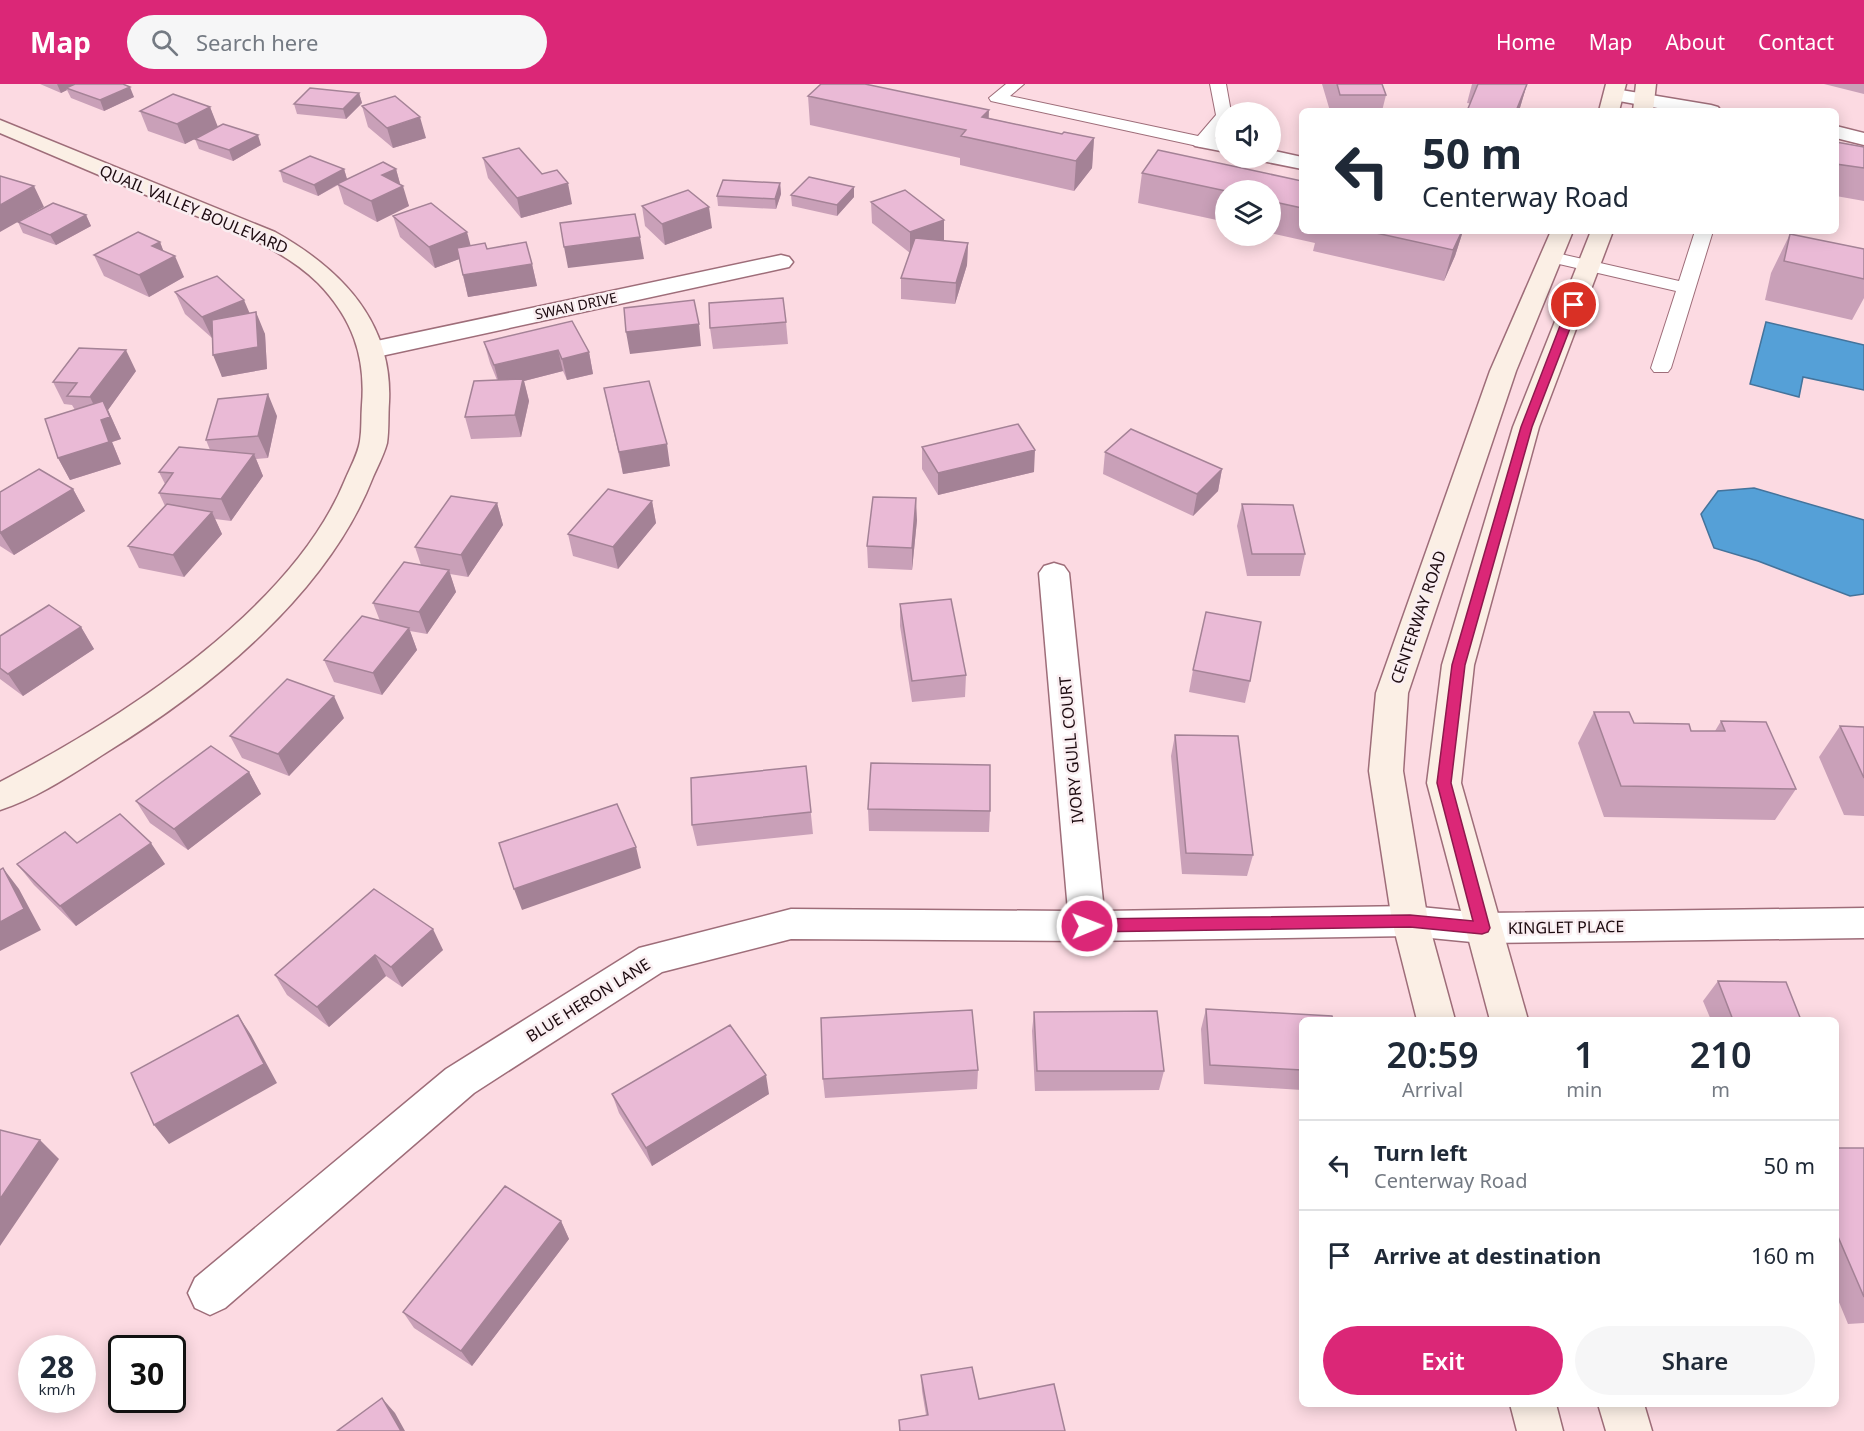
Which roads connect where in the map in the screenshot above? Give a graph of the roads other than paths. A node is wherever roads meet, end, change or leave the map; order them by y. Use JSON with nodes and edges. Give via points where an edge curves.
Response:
{"nodes":[{"id":1,"x":1016,"y":84,"type":"edge"},
{"id":2,"x":1218,"y":84,"type":"edge"},
{"id":3,"x":1613,"y":97,"type":"edge"},
{"id":4,"x":1645,"y":98,"type":"edge"},
{"id":5,"x":1696,"y":108,"type":"edge"},
{"id":6,"x":0,"y":126,"type":"edge"},
{"id":7,"x":1839,"y":133,"type":"edge"},
{"id":8,"x":1864,"y":139,"type":"edge"},
{"id":9,"x":1202,"y":141,"type":"junction"},
{"id":10,"x":1215,"y":144,"type":"edge"},
{"id":11,"x":1281,"y":158,"type":"edge"},
{"id":12,"x":1299,"y":162,"type":"edge"},
{"id":13,"x":1601,"y":234,"type":"edge"},
{"id":14,"x":1703,"y":234,"type":"edge"},
{"id":15,"x":1557,"y":244,"type":"edge"},
{"id":16,"x":781,"y":262,"type":"dead end"},
{"id":17,"x":1589,"y":265,"type":"junction"},
{"id":18,"x":1687,"y":288,"type":"junction"},
{"id":19,"x":372,"y":350,"type":"junction"},
{"id":20,"x":1661,"y":368,"type":"dead end"},
{"id":21,"x":1054,"y":573,"type":"dead end"},
{"id":22,"x":0,"y":797,"type":"edge"},
{"id":23,"x":1410,"y":921,"type":"junction"},
{"id":24,"x":1863,"y":925,"type":"edge"},
{"id":25,"x":1087,"y":926,"type":"junction"},
{"id":26,"x":1482,"y":928,"type":"junction"},
{"id":27,"x":1435,"y":1017,"type":"edge"},
{"id":28,"x":1508,"y":1017,"type":"edge"},
{"id":29,"x":210,"y":1293,"type":"dead end"},
{"id":30,"x":1534,"y":1407,"type":"edge"},
{"id":31,"x":1622,"y":1407,"type":"edge"},
{"id":32,"x":1540,"y":1431,"type":"edge"},
{"id":33,"x":1629,"y":1431,"type":"edge"}],
"edges":[{"from":1,"to":9,"type":"lane","via":[[997,98]]},
{"from":2,"to":9,"type":"lane","via":[[1224,115]]},
{"from":3,"to":4,"type":"street"},
{"from":4,"to":5,"type":"street"},
{"from":6,"to":19,"type":"street","name":"QUAIL VALLEY BOULEVARD","via":[[282,245],[333,283],[361,322]]},
{"from":7,"to":8,"type":"street"},
{"from":9,"to":10,"type":"street"},
{"from":11,"to":12,"type":"street"},
{"from":13,"to":17,"type":"street"},
{"from":14,"to":18,"type":"lane"},
{"from":15,"to":17,"type":"lane"},
{"from":15,"to":23,"type":"street","name":"CENTERWAY ROAD","via":[[1503,371],[1392,693],[1386,771]]},
{"from":16,"to":19,"type":"street","name":"SWAN DRIVE"},
{"from":17,"to":18,"type":"lane"},
{"from":17,"to":26,"type":"street","via":[[1526,427],[1458,665],[1444,783]]},
{"from":18,"to":20,"type":"lane"},
{"from":19,"to":22,"type":"street","name":"QUAIL VALLEY BOULEVARD","via":[[378,393],[375,432],[367,460],[347,507],[291,586],[224,651],[159,702],[98,743]]},
{"from":21,"to":25,"type":"street","name":"IVORY GULL COURT"},
{"from":23,"to":25,"type":"street","name":"KINGLET PLACE"},
{"from":23,"to":26,"type":"street","name":"KINGLET PLACE"},
{"from":23,"to":27,"type":"street","name":"CENTERWAY ROAD"},
{"from":24,"to":26,"type":"street","name":"KINGLET PLACE"},
{"from":25,"to":29,"type":"street","name":"BLUE HERON LANE","via":[[791,924],[652,958],[460,1081]]},
{"from":26,"to":28,"type":"street"},
{"from":30,"to":32,"type":"street"},
{"from":31,"to":33,"type":"street"}]}
